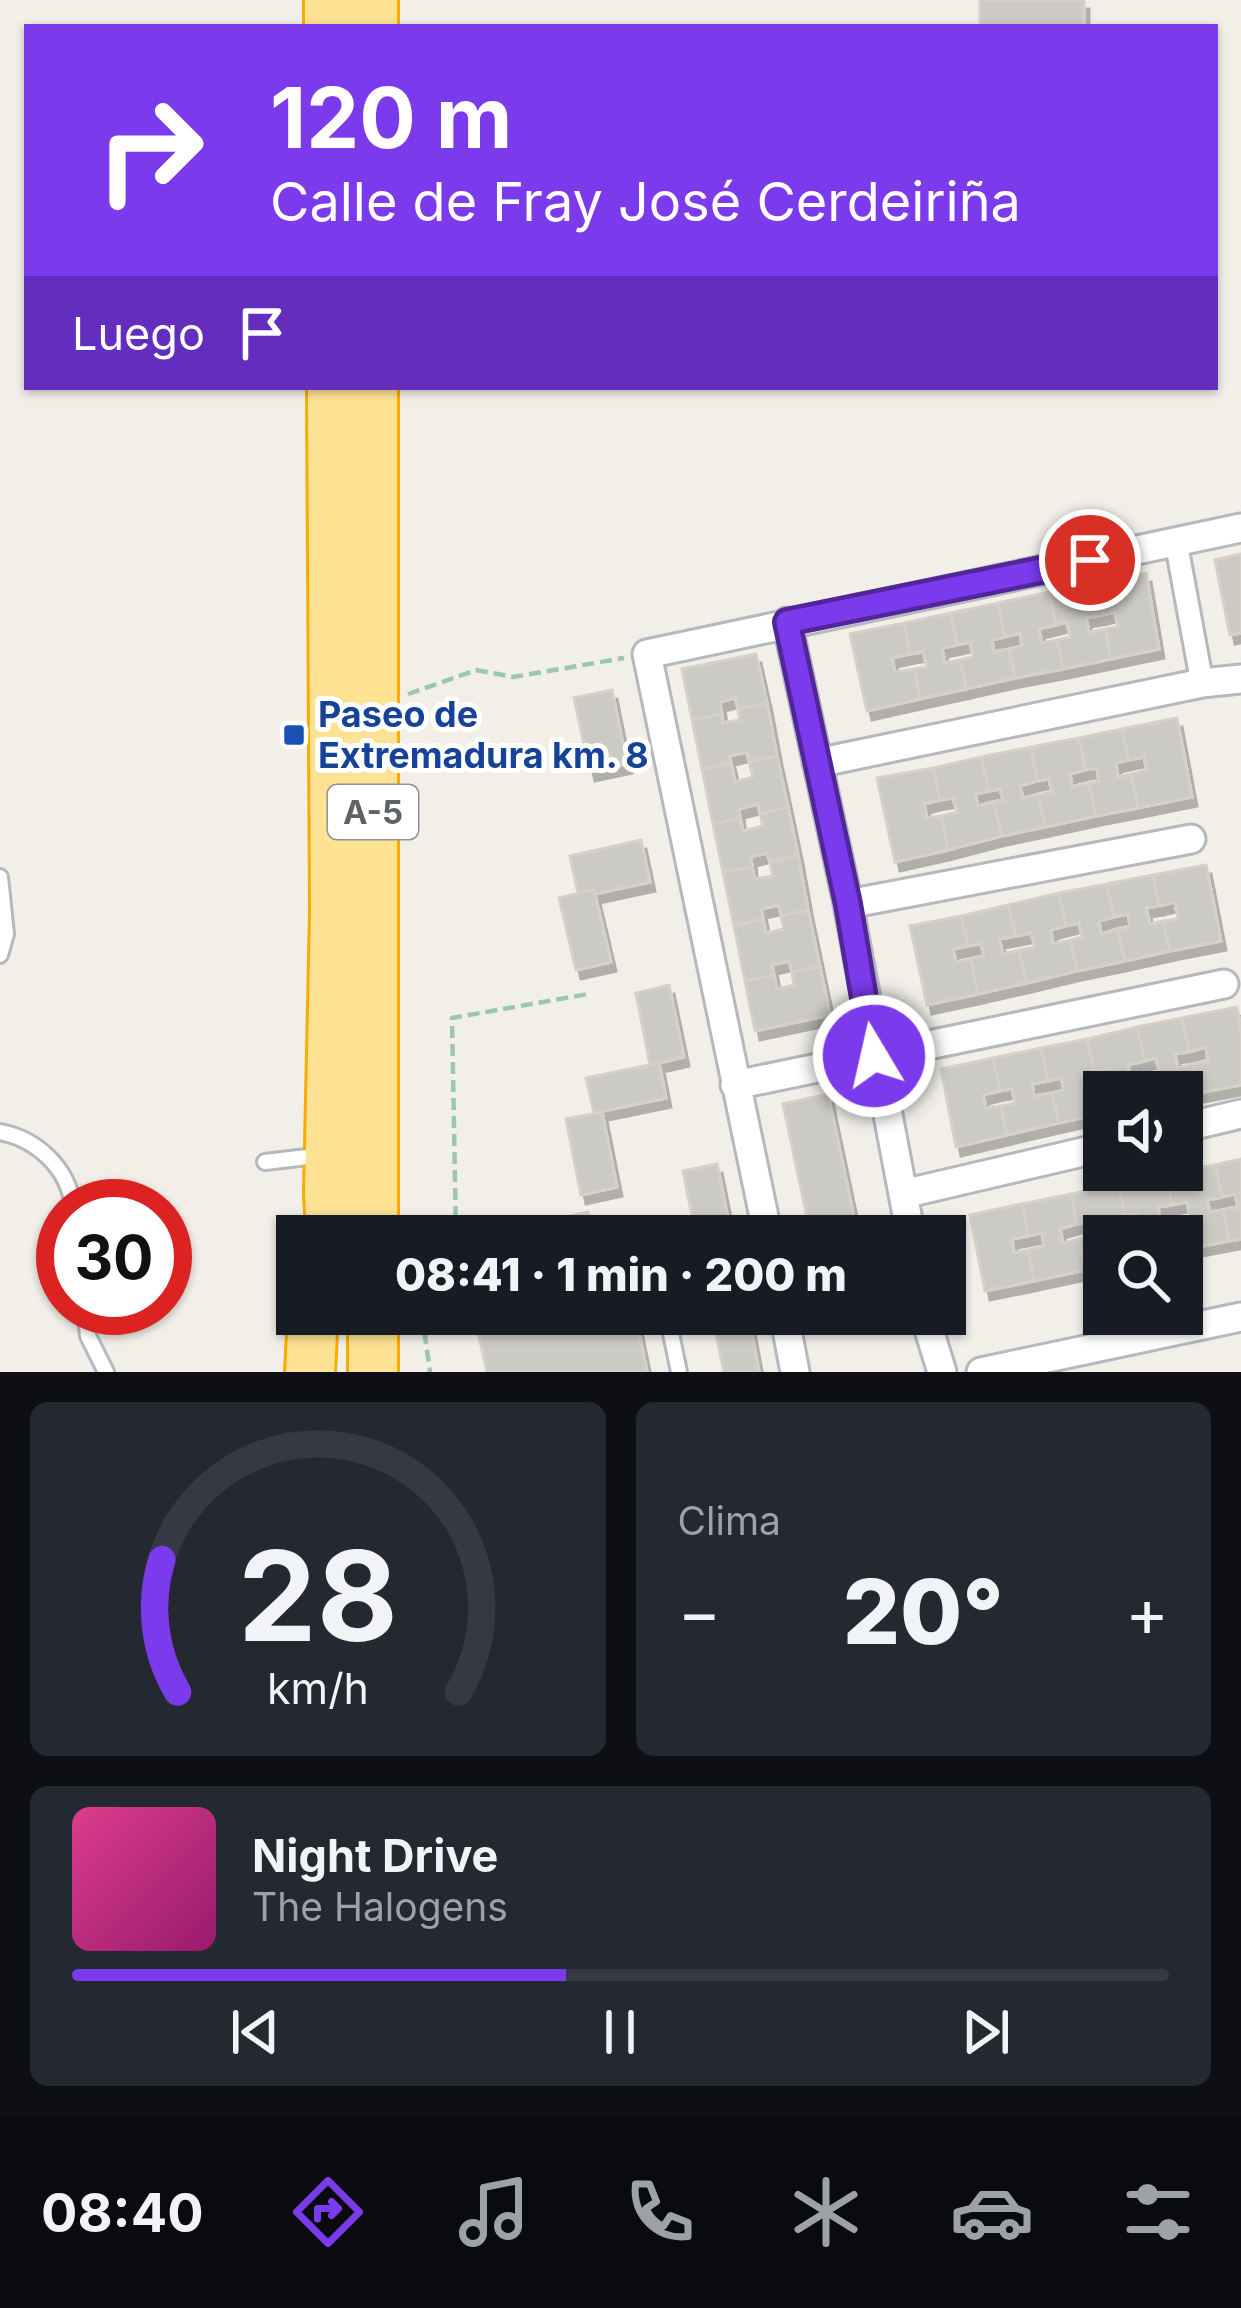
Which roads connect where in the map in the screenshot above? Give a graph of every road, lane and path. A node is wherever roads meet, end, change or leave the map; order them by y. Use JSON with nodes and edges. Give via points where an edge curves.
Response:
{"nodes":[{"id":1,"x":332,"y":390,"type":"edge"},
{"id":2,"x":373,"y":390,"type":"edge"},
{"id":3,"x":1241,"y":528,"type":"edge"},
{"id":4,"x":1176,"y":542,"type":"junction"},
{"id":5,"x":787,"y":622,"type":"junction"},
{"id":6,"x":647,"y":654,"type":"junction"},
{"id":7,"x":1241,"y":679,"type":"edge"},
{"id":8,"x":1202,"y":683,"type":"junction"},
{"id":9,"x":392,"y":699,"type":"dead end"},
{"id":10,"x":817,"y":763,"type":"junction"},
{"id":11,"x":1191,"y":839,"type":"dead end"},
{"id":12,"x":0,"y":878,"type":"edge"},
{"id":13,"x":848,"y":904,"type":"junction"},
{"id":14,"x":0,"y":955,"type":"edge"},
{"id":15,"x":1224,"y":984,"type":"dead end"},
{"id":16,"x":588,"y":994,"type":"dead end"},
{"id":17,"x":874,"y":1056,"type":"junction"},
{"id":18,"x":735,"y":1085,"type":"junction"},
{"id":19,"x":1241,"y":1114,"type":"edge"},
{"id":20,"x":1203,"y":1123,"type":"edge"},
{"id":21,"x":0,"y":1132,"type":"edge"},
{"id":22,"x":1083,"y":1152,"type":"edge"},
{"id":23,"x":265,"y":1162,"type":"dead end"},
{"id":24,"x":65,"y":1179,"type":"edge"},
{"id":25,"x":903,"y":1194,"type":"junction"},
{"id":26,"x":328,"y":1205,"type":"edge"},
{"id":27,"x":373,"y":1215,"type":"edge"},
{"id":28,"x":456,"y":1215,"type":"edge"},
{"id":29,"x":763,"y":1215,"type":"edge"},
{"id":30,"x":907,"y":1215,"type":"edge"},
{"id":31,"x":1241,"y":1317,"type":"edge"},
{"id":32,"x":88,"y":1335,"type":"edge"},
{"id":33,"x":312,"y":1335,"type":"edge"},
{"id":34,"x":335,"y":1335,"type":"edge"},
{"id":35,"x":373,"y":1335,"type":"edge"},
{"id":36,"x":425,"y":1335,"type":"edge"},
{"id":37,"x":671,"y":1335,"type":"edge"},
{"id":38,"x":788,"y":1335,"type":"edge"},
{"id":39,"x":931,"y":1335,"type":"edge"},
{"id":40,"x":106,"y":1372,"type":"edge"},
{"id":41,"x":310,"y":1372,"type":"edge"},
{"id":42,"x":336,"y":1372,"type":"edge"},
{"id":43,"x":373,"y":1372,"type":"edge"},
{"id":44,"x":430,"y":1372,"type":"edge"},
{"id":45,"x":679,"y":1372,"type":"edge"},
{"id":46,"x":795,"y":1372,"type":"edge"},
{"id":47,"x":942,"y":1372,"type":"edge"},
{"id":48,"x":981,"y":1372,"type":"edge"}],
"edges":[{"from":1,"to":26,"type":"highway","number":"A-5"},
{"from":2,"to":27,"type":"highway","number":"A-5"},
{"from":3,"to":4,"type":"street"},
{"from":4,"to":5,"type":"street"},
{"from":4,"to":8,"type":"street"},
{"from":5,"to":6,"type":"street"},
{"from":5,"to":10,"type":"street"},
{"from":6,"to":9,"type":"path","via":[[513,676],[476,670]]},
{"from":6,"to":18,"type":"street"},
{"from":7,"to":8,"type":"street"},
{"from":8,"to":10,"type":"street"},
{"from":10,"to":13,"type":"street"},
{"from":11,"to":13,"type":"street"},
{"from":12,"to":14,"type":"lane"},
{"from":13,"to":17,"type":"street"},
{"from":15,"to":17,"type":"street"},
{"from":16,"to":28,"type":"path","via":[[452,1018]]},
{"from":17,"to":18,"type":"street"},
{"from":17,"to":25,"type":"street"},
{"from":18,"to":29,"type":"street"},
{"from":19,"to":20,"type":"street"},
{"from":21,"to":24,"type":"lane","via":[[21,1136]]},
{"from":22,"to":25,"type":"street"},
{"from":23,"to":26,"type":"lane"},
{"from":25,"to":30,"type":"street"},
{"from":31,"to":48,"type":"street"},
{"from":32,"to":40,"type":"lane"},
{"from":33,"to":41,"type":"highway"},
{"from":34,"to":42,"type":"highway"},
{"from":35,"to":43,"type":"highway"},
{"from":36,"to":44,"type":"path"},
{"from":37,"to":45,"type":"lane"},
{"from":38,"to":46,"type":"street"},
{"from":39,"to":47,"type":"street"}]}
